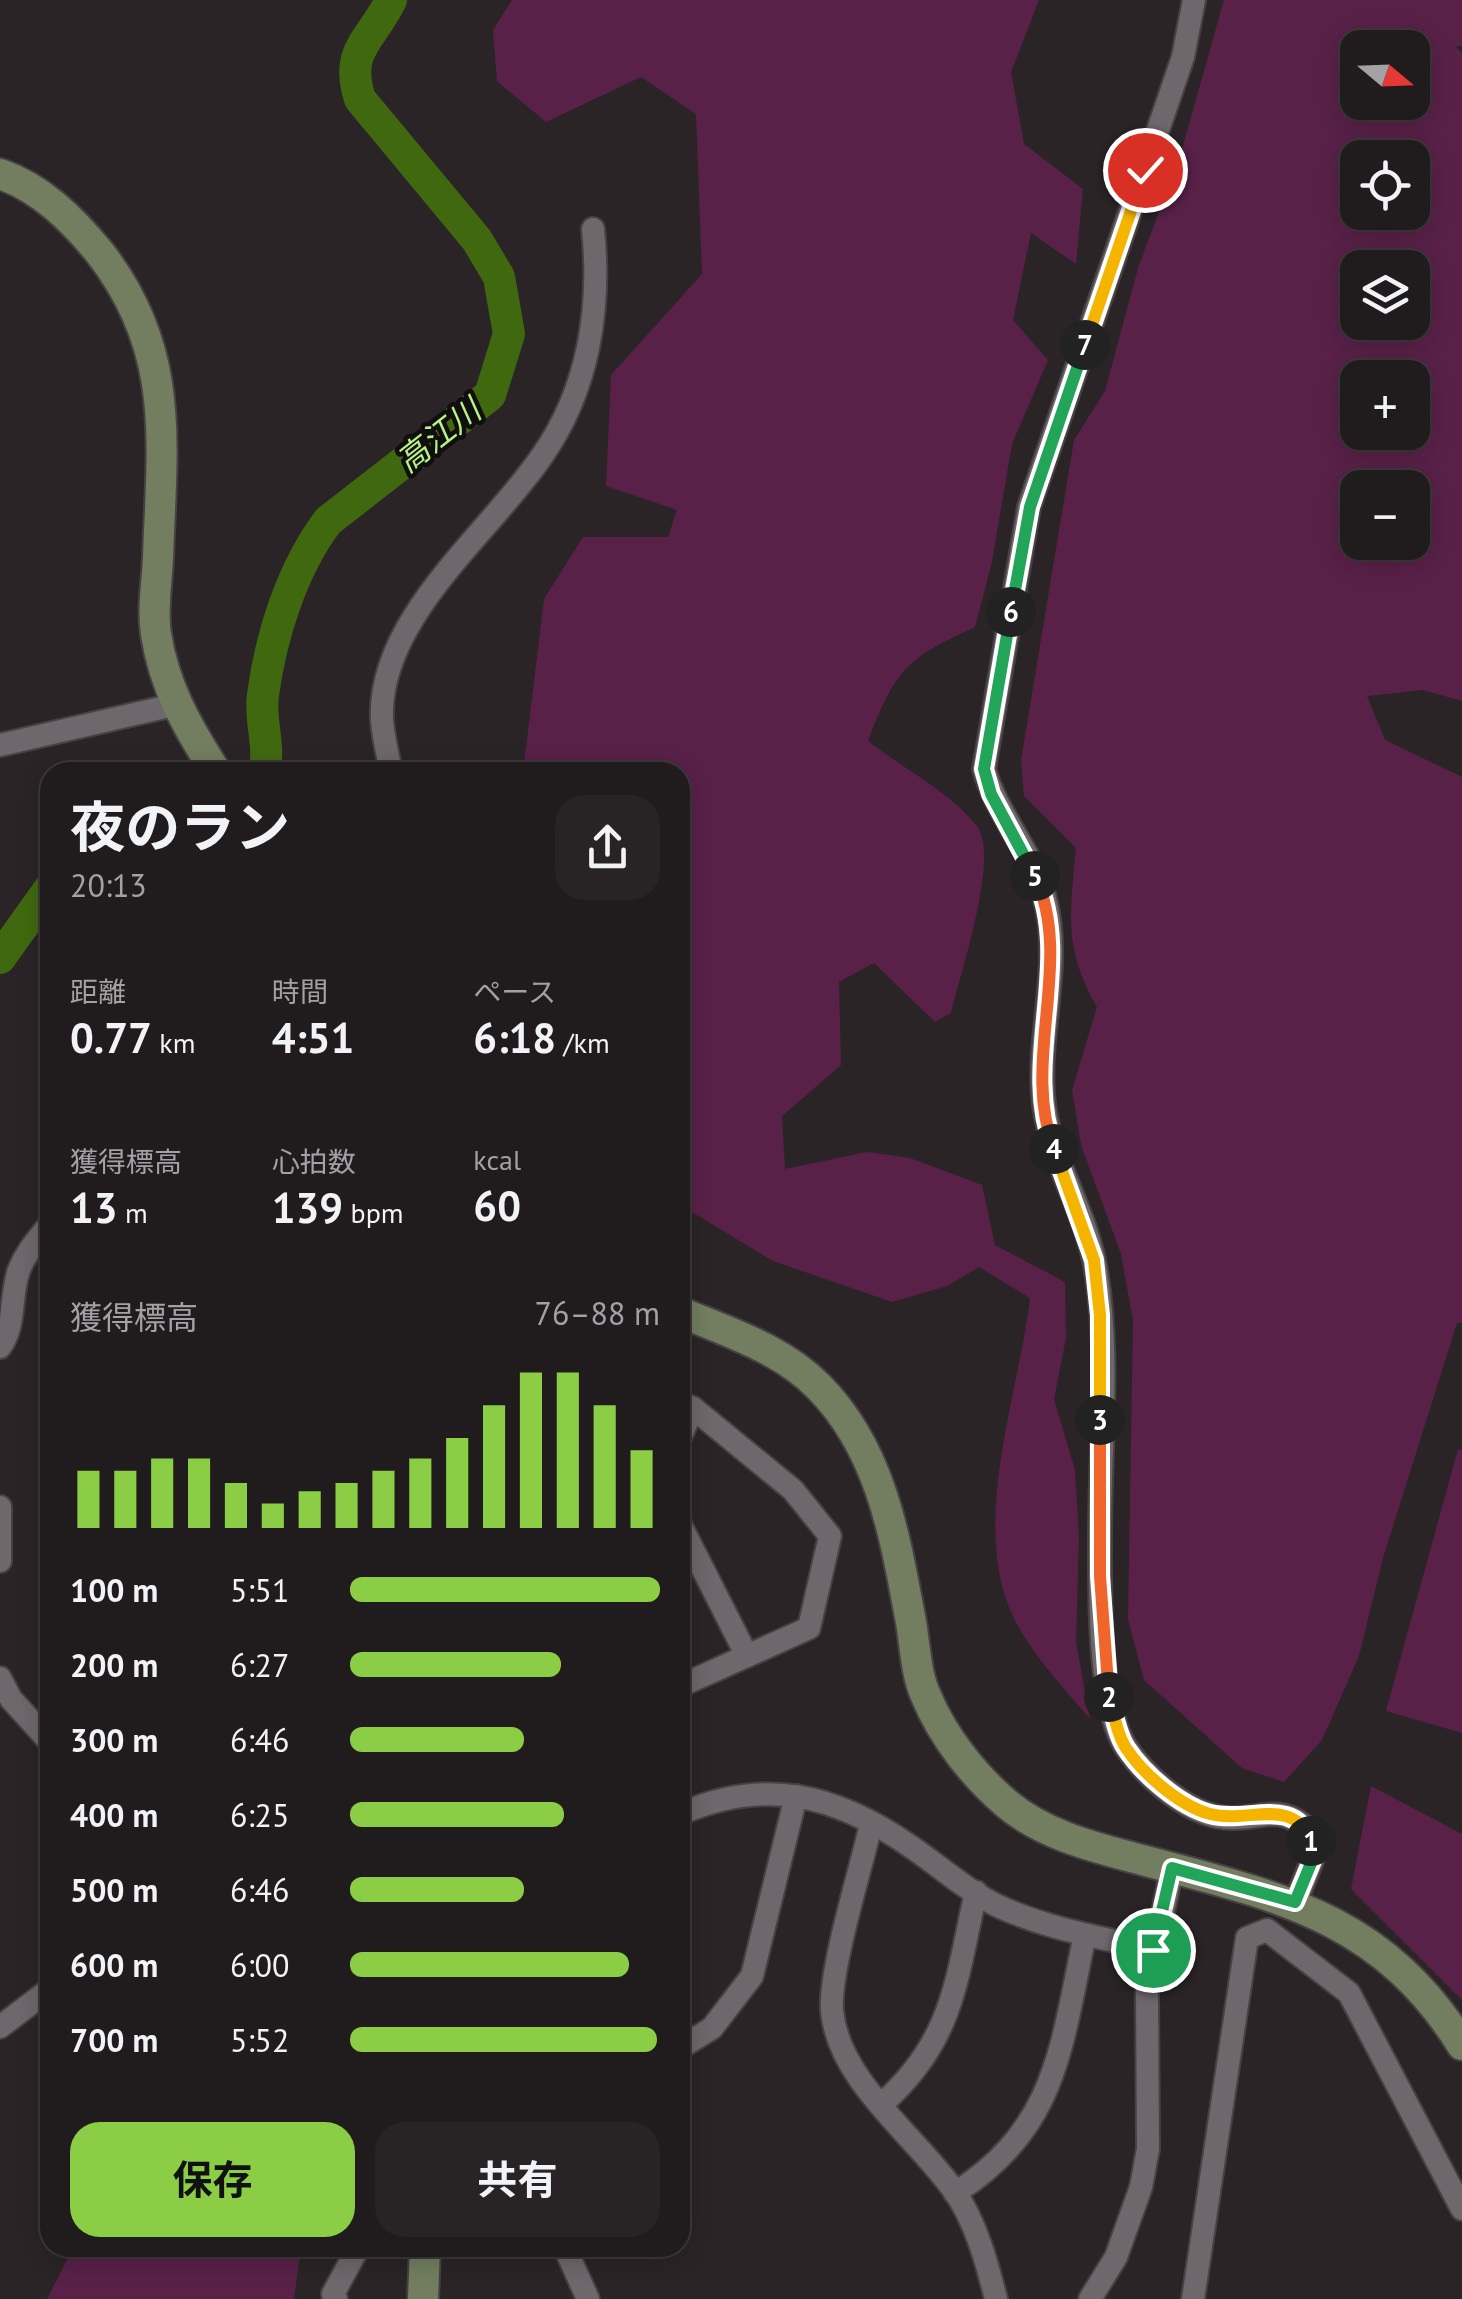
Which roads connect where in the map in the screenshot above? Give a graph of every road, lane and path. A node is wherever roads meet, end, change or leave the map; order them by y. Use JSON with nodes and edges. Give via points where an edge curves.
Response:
{"nodes":[{"id":1,"x":1194,"y":0,"type":"edge"},
{"id":2,"x":0,"y":174,"type":"edge"},
{"id":3,"x":592,"y":230,"type":"dead end"},
{"id":4,"x":174,"y":705,"type":"junction"},
{"id":5,"x":0,"y":746,"type":"edge"},
{"id":6,"x":210,"y":762,"type":"edge"},
{"id":7,"x":389,"y":762,"type":"edge"},
{"id":8,"x":40,"y":1236,"type":"edge"},
{"id":9,"x":690,"y":1316,"type":"edge"},
{"id":10,"x":0,"y":1347,"type":"edge"},
{"id":11,"x":690,"y":1407,"type":"edge"},
{"id":12,"x":0,"y":1507,"type":"edge"},
{"id":13,"x":690,"y":1544,"type":"edge"},
{"id":14,"x":0,"y":1561,"type":"edge"},
{"id":15,"x":747,"y":1656,"type":"junction"},
{"id":16,"x":0,"y":1678,"type":"edge"},
{"id":17,"x":690,"y":1682,"type":"edge"},
{"id":18,"x":40,"y":1731,"type":"edge"},
{"id":19,"x":796,"y":1796,"type":"junction"},
{"id":20,"x":690,"y":1810,"type":"edge"},
{"id":21,"x":871,"y":1824,"type":"junction"},
{"id":22,"x":1172,"y":1868,"type":"junction"},
{"id":23,"x":976,"y":1892,"type":"junction"},
{"id":24,"x":1295,"y":1902,"type":"junction"},
{"id":25,"x":1085,"y":1935,"type":"junction"},
{"id":26,"x":1153,"y":1950,"type":"junction"},
{"id":27,"x":40,"y":1996,"type":"edge"},
{"id":28,"x":0,"y":2028,"type":"edge"},
{"id":29,"x":690,"y":2042,"type":"edge"},
{"id":30,"x":1462,"y":2046,"type":"edge"},
{"id":31,"x":882,"y":2104,"type":"junction"},
{"id":32,"x":955,"y":2193,"type":"junction"},
{"id":33,"x":1462,"y":2208,"type":"edge"},
{"id":34,"x":353,"y":2257,"type":"edge"},
{"id":35,"x":424,"y":2257,"type":"edge"},
{"id":36,"x":569,"y":2257,"type":"edge"},
{"id":37,"x":336,"y":2299,"type":"edge"},
{"id":38,"x":422,"y":2299,"type":"edge"},
{"id":39,"x":588,"y":2299,"type":"edge"},
{"id":40,"x":996,"y":2299,"type":"edge"},
{"id":41,"x":1090,"y":2299,"type":"edge"},
{"id":42,"x":1194,"y":2299,"type":"edge"}],
"edges":[{"from":1,"to":24,"type":"street","via":[[1184,57],[1030,507],[984,769],[1044,897],[1052,948],[1046,1128],[1094,1260],[1107,1692],[1125,1747],[1182,1801],[1230,1818],[1276,1811],[1303,1824],[1314,1856]]},
{"from":2,"to":4,"type":"street","via":[[75,222],[119,278],[145,326],[163,412],[155,632]]},
{"from":3,"to":7,"type":"street","via":[[595,323],[568,408],[544,455],[407,625],[382,718]]},
{"from":4,"to":5,"type":"street"},
{"from":4,"to":6,"type":"street"},
{"from":8,"to":10,"type":"street","via":[[18,1272]]},
{"from":9,"to":22,"type":"street","via":[[768,1350],[817,1386],[853,1428],[890,1510],[924,1694],[963,1760],[1009,1806],[1074,1842]]},
{"from":11,"to":15,"type":"street","via":[[792,1490],[830,1536],[809,1628]]},
{"from":12,"to":14,"type":"street"},
{"from":13,"to":15,"type":"street"},
{"from":15,"to":17,"type":"street"},
{"from":16,"to":18,"type":"street"},
{"from":19,"to":20,"type":"street","via":[[735,1793]]},
{"from":19,"to":21,"type":"street"},
{"from":19,"to":29,"type":"street","via":[[752,1976],[712,2028]]},
{"from":21,"to":23,"type":"street"},
{"from":21,"to":31,"type":"street","via":[[832,2010],[842,2052]]},
{"from":22,"to":24,"type":"street"},
{"from":22,"to":26,"type":"street"},
{"from":23,"to":25,"type":"street"},
{"from":23,"to":31,"type":"street","via":[[945,2025],[922,2063]]},
{"from":24,"to":30,"type":"street","via":[[1366,1940],[1413,1982]]},
{"from":25,"to":26,"type":"street"},
{"from":25,"to":32,"type":"street","via":[[1055,2066],[1031,2124],[992,2170]]},
{"from":26,"to":41,"type":"street","via":[[1144,2024],[1148,2122],[1141,2188],[1116,2257]]},
{"from":27,"to":28,"type":"street"},
{"from":31,"to":32,"type":"street"},
{"from":32,"to":40,"type":"street"},
{"from":33,"to":42,"type":"street","via":[[1349,1993],[1266,1930],[1248,1938]]},
{"from":34,"to":37,"type":"street"},
{"from":35,"to":38,"type":"street"},
{"from":36,"to":39,"type":"street"}]}
